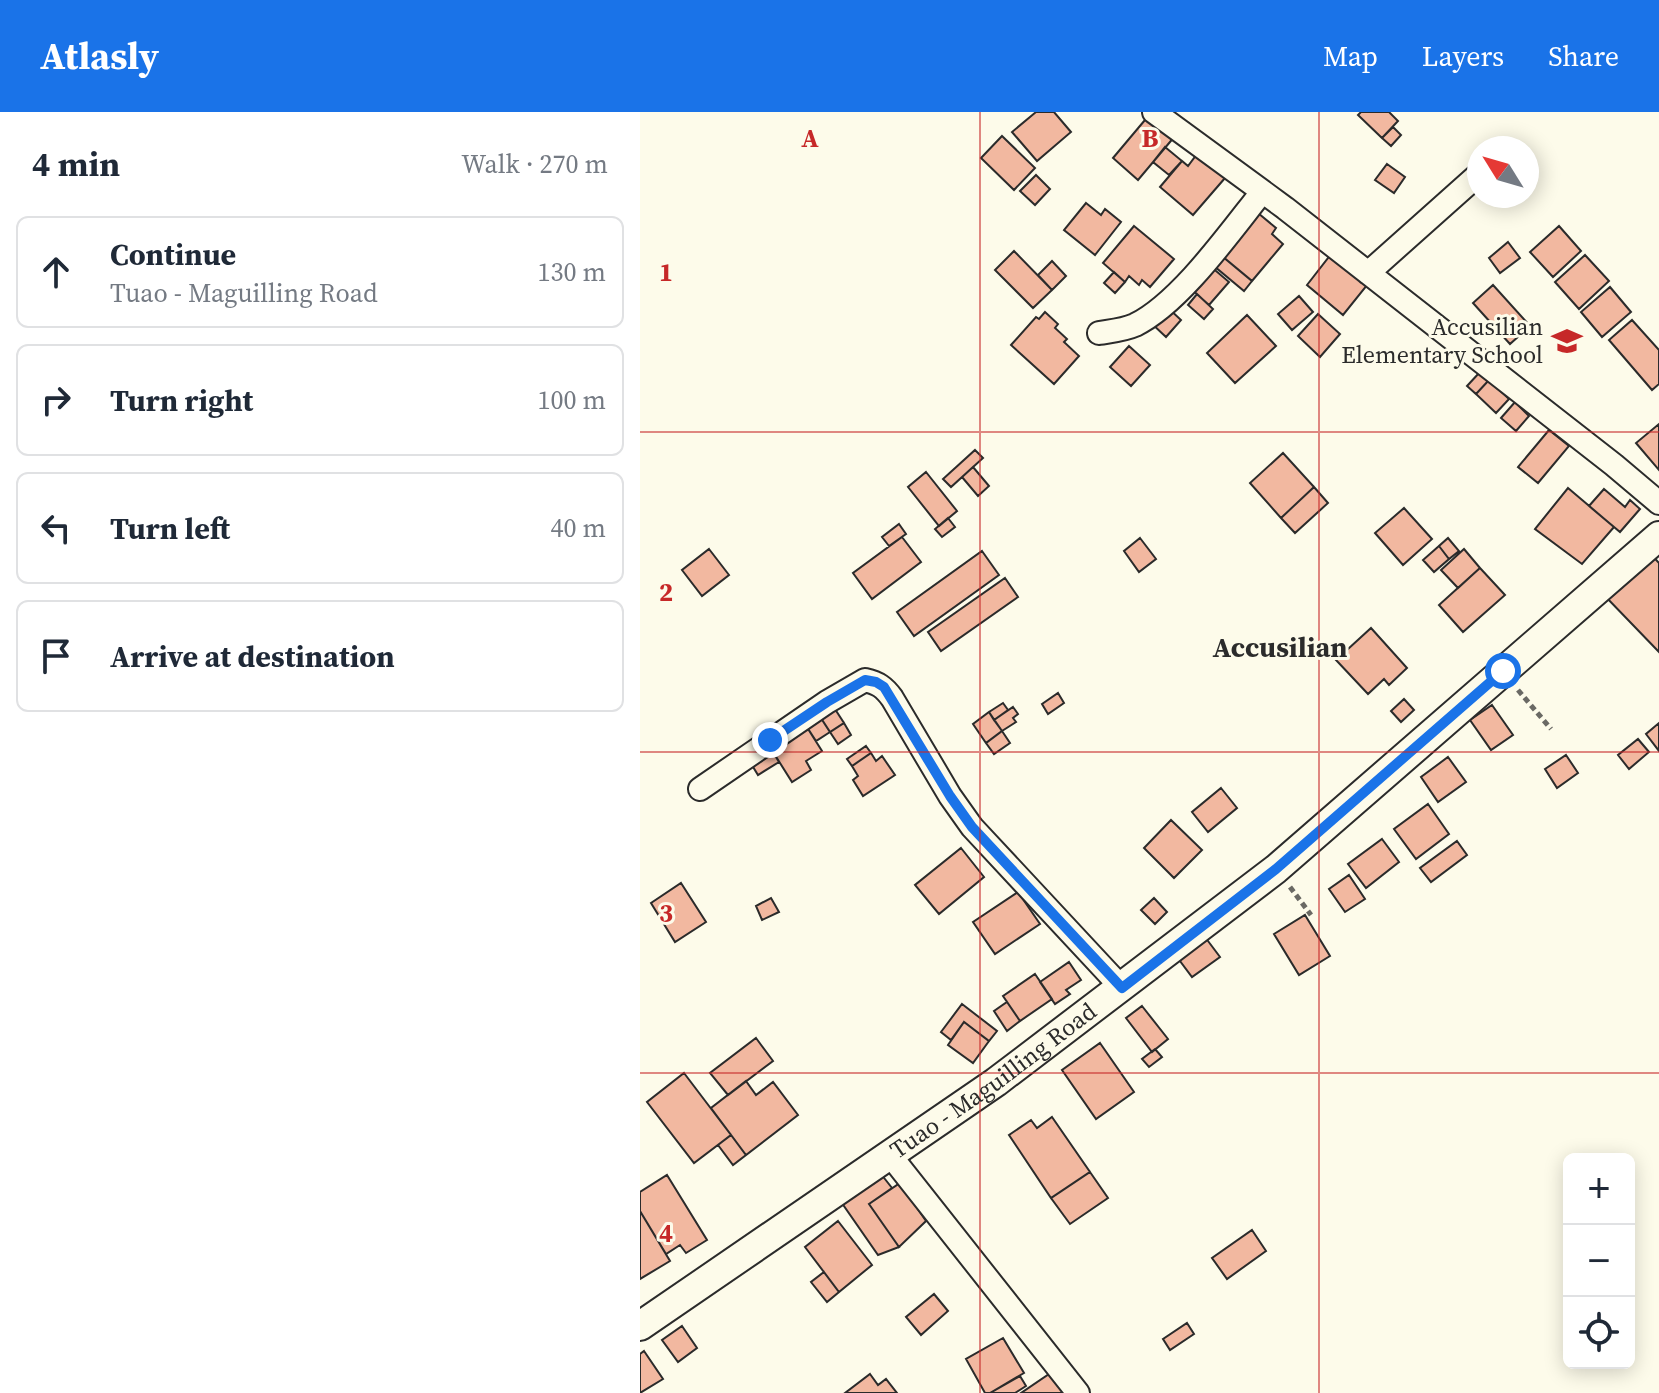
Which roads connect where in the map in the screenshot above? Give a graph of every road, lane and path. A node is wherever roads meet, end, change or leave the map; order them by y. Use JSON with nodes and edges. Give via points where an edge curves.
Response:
{"nodes":[{"id":1,"x":1154,"y":112,"type":"edge"},
{"id":2,"x":1467,"y":185,"type":"edge"},
{"id":3,"x":1262,"y":192,"type":"junction"},
{"id":4,"x":1368,"y":273,"type":"junction"},
{"id":5,"x":1099,"y":333,"type":"dead end"},
{"id":6,"x":1659,"y":503,"type":"edge"},
{"id":7,"x":1659,"y":536,"type":"edge"},
{"id":8,"x":1503,"y":671,"type":"junction"},
{"id":9,"x":1551,"y":729,"type":"dead end"},
{"id":10,"x":700,"y":789,"type":"dead end"},
{"id":11,"x":1122,"y":988,"type":"junction"},
{"id":12,"x":890,"y":1155,"type":"junction"},
{"id":13,"x":640,"y":1326,"type":"edge"},
{"id":14,"x":1078,"y":1393,"type":"edge"}],
"edges":[{"from":1,"to":3,"type":"street"},
{"from":2,"to":4,"type":"street"},
{"from":3,"to":4,"type":"street"},
{"from":3,"to":5,"type":"street","via":[[1172,297],[1133,326]]},
{"from":4,"to":6,"type":"street"},
{"from":7,"to":8,"type":"street","name":"Tuao - Maguilling Road"},
{"from":8,"to":9,"type":"path"},
{"from":8,"to":11,"type":"street","name":"Tuao - Maguilling Road","via":[[1276,869]]},
{"from":10,"to":11,"type":"street","via":[[827,702],[865,680],[876,682],[892,698],[972,827]]},
{"from":11,"to":12,"type":"street","name":"Tuao - Maguilling Road"},
{"from":12,"to":13,"type":"street","name":"Tuao - Maguilling Road"},
{"from":12,"to":14,"type":"street"}]}
